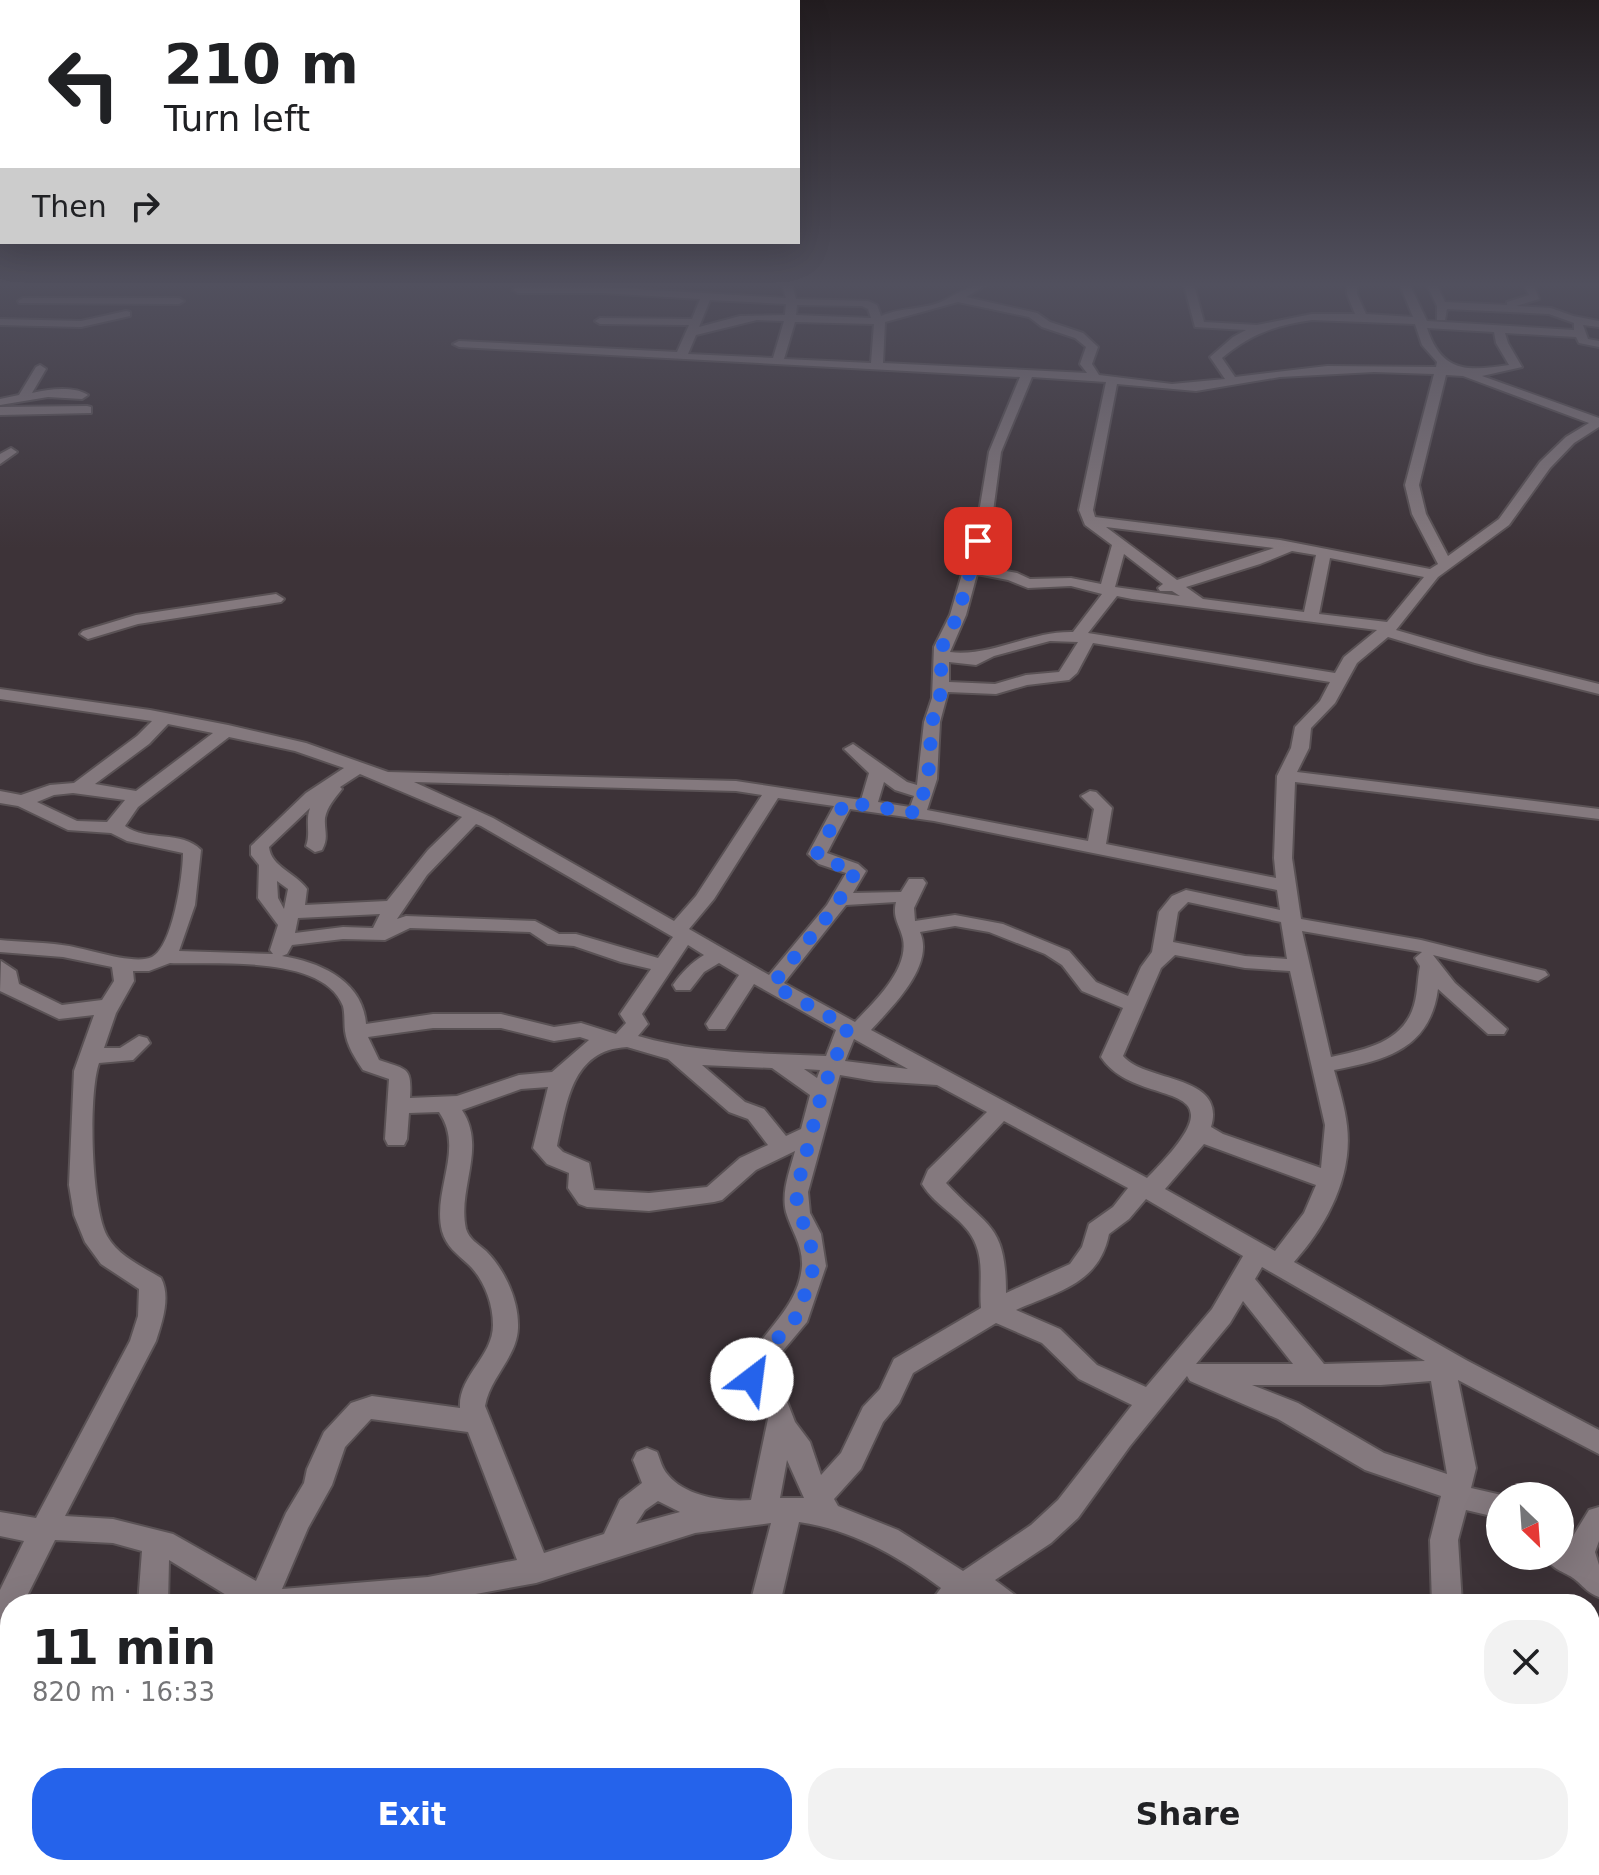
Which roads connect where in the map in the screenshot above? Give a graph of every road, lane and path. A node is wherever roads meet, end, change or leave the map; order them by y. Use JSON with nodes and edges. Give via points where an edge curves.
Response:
{"nodes":[{"id":1,"x":38,"y":372,"type":"edge"},
{"id":2,"x":966,"y":372,"type":"edge"},
{"id":3,"x":1092,"y":372,"type":"edge"},
{"id":4,"x":1226,"y":372,"type":"edge"},
{"id":5,"x":1284,"y":372,"type":"edge"},
{"id":6,"x":1441,"y":372,"type":"edge"},
{"id":7,"x":1465,"y":372,"type":"edge"},
{"id":8,"x":1480,"y":372,"type":"edge"},
{"id":9,"x":1470,"y":374,"type":"junction"},
{"id":10,"x":1027,"y":375,"type":"junction"},
{"id":11,"x":1096,"y":378,"type":"junction"},
{"id":12,"x":1112,"y":380,"type":"junction"},
{"id":13,"x":1232,"y":381,"type":"junction"},
{"id":14,"x":82,"y":395,"type":"dead end"},
{"id":15,"x":23,"y":398,"type":"junction"},
{"id":16,"x":0,"y":403,"type":"edge"},
{"id":17,"x":87,"y":410,"type":"dead end"},
{"id":18,"x":6,"y":411,"type":"edge"},
{"id":19,"x":0,"y":424,"type":"edge"},
{"id":20,"x":1090,"y":521,"type":"junction"},
{"id":21,"x":1120,"y":542,"type":"junction"},
{"id":22,"x":1291,"y":546,"type":"junction"},
{"id":23,"x":1324,"y":551,"type":"junction"},
{"id":24,"x":971,"y":569,"type":"junction"},
{"id":25,"x":1439,"y":569,"type":"junction"},
{"id":26,"x":1173,"y":585,"type":"junction"},
{"id":27,"x":1109,"y":591,"type":"junction"},
{"id":28,"x":1143,"y":597,"type":"junction"},
{"id":29,"x":276,"y":599,"type":"dead end"},
{"id":30,"x":1201,"y":605,"type":"junction"},
{"id":31,"x":1310,"y":618,"type":"junction"},
{"id":32,"x":1387,"y":629,"type":"junction"},
{"id":33,"x":88,"y":634,"type":"dead end"},
{"id":34,"x":1082,"y":637,"type":"junction"},
{"id":35,"x":942,"y":656,"type":"junction"},
{"id":36,"x":1339,"y":679,"type":"junction"},
{"id":37,"x":939,"y":687,"type":"junction"},
{"id":38,"x":1599,"y":689,"type":"edge"},
{"id":39,"x":0,"y":694,"type":"edge"},
{"id":40,"x":164,"y":718,"type":"junction"},
{"id":41,"x":228,"y":730,"type":"junction"},
{"id":42,"x":853,"y":749,"type":"dead end"},
{"id":43,"x":360,"y":766,"type":"junction"},
{"id":44,"x":875,"y":768,"type":"junction"},
{"id":45,"x":385,"y":776,"type":"junction"},
{"id":46,"x":1286,"y":776,"type":"junction"},
{"id":47,"x":340,"y":778,"type":"junction"},
{"id":48,"x":77,"y":789,"type":"junction"},
{"id":49,"x":774,"y":790,"type":"junction"},
{"id":50,"x":924,"y":793,"type":"junction"},
{"id":51,"x":0,"y":796,"type":"edge"},
{"id":52,"x":1090,"y":796,"type":"dead end"},
{"id":53,"x":139,"y":798,"type":"junction"},
{"id":54,"x":23,"y":802,"type":"junction"},
{"id":55,"x":845,"y":802,"type":"junction"},
{"id":56,"x":868,"y":806,"type":"junction"},
{"id":57,"x":917,"y":813,"type":"junction"},
{"id":58,"x":1599,"y":814,"type":"edge"},
{"id":59,"x":474,"y":816,"type":"junction"},
{"id":60,"x":116,"y":828,"type":"junction"},
{"id":61,"x":315,"y":846,"type":"dead end"},
{"id":62,"x":1096,"y":846,"type":"junction"},
{"id":63,"x":269,"y":868,"type":"junction"},
{"id":64,"x":1287,"y":886,"type":"junction"},
{"id":65,"x":840,"y":900,"type":"junction"},
{"id":66,"x":393,"y":907,"type":"junction"},
{"id":67,"x":1291,"y":921,"type":"junction"},
{"id":68,"x":287,"y":926,"type":"junction"},
{"id":69,"x":909,"y":929,"type":"junction"},
{"id":70,"x":682,"y":933,"type":"junction"},
{"id":71,"x":381,"y":934,"type":"junction"},
{"id":72,"x":1411,"y":944,"type":"junction"},
{"id":73,"x":0,"y":946,"type":"edge"},
{"id":74,"x":28,"y":948,"type":"junction"},
{"id":75,"x":1162,"y":953,"type":"junction"},
{"id":76,"x":719,"y":954,"type":"junction"},
{"id":77,"x":166,"y":957,"type":"junction"},
{"id":78,"x":253,"y":960,"type":"junction"},
{"id":79,"x":278,"y":962,"type":"junction"},
{"id":80,"x":1431,"y":963,"type":"junction"},
{"id":81,"x":122,"y":964,"type":"junction"},
{"id":82,"x":664,"y":965,"type":"junction"},
{"id":83,"x":1301,"y":966,"type":"junction"},
{"id":84,"x":0,"y":967,"type":"edge"},
{"id":85,"x":752,"y":973,"type":"junction"},
{"id":86,"x":1538,"y":975,"type":"dead end"},
{"id":87,"x":683,"y":985,"type":"dead end"},
{"id":88,"x":772,"y":985,"type":"junction"},
{"id":89,"x":1134,"y":1005,"type":"junction"},
{"id":90,"x":110,"y":1006,"type":"junction"},
{"id":91,"x":717,"y":1024,"type":"dead end"},
{"id":92,"x":852,"y":1029,"type":"junction"},
{"id":93,"x":1496,"y":1029,"type":"dead end"},
{"id":94,"x":356,"y":1032,"type":"junction"},
{"id":95,"x":618,"y":1040,"type":"junction"},
{"id":96,"x":139,"y":1043,"type":"dead end"},
{"id":97,"x":676,"y":1054,"type":"junction"},
{"id":98,"x":89,"y":1056,"type":"junction"},
{"id":99,"x":776,"y":1061,"type":"junction"},
{"id":100,"x":833,"y":1065,"type":"junction"},
{"id":101,"x":1321,"y":1066,"type":"junction"},
{"id":102,"x":562,"y":1076,"type":"junction"},
{"id":103,"x":943,"y":1078,"type":"junction"},
{"id":104,"x":822,"y":1092,"type":"junction"},
{"id":105,"x":446,"y":1104,"type":"junction"},
{"id":106,"x":398,"y":1106,"type":"junction"},
{"id":107,"x":1001,"y":1111,"type":"junction"},
{"id":108,"x":1199,"y":1130,"type":"junction"},
{"id":109,"x":812,"y":1133,"type":"junction"},
{"id":110,"x":396,"y":1139,"type":"dead end"},
{"id":111,"x":782,"y":1146,"type":"junction"},
{"id":112,"x":1331,"y":1182,"type":"junction"},
{"id":113,"x":1147,"y":1188,"type":"junction"},
{"id":114,"x":1268,"y":1258,"type":"junction"},
{"id":115,"x":1242,"y":1280,"type":"junction"},
{"id":116,"x":996,"y":1310,"type":"junction"},
{"id":117,"x":1441,"y":1364,"type":"junction"},
{"id":118,"x":1187,"y":1374,"type":"junction"},
{"id":119,"x":1318,"y":1375,"type":"junction"},
{"id":120,"x":1152,"y":1402,"type":"junction"},
{"id":121,"x":477,"y":1422,"type":"junction"},
{"id":122,"x":781,"y":1425,"type":"junction"},
{"id":123,"x":1599,"y":1443,"type":"edge"},
{"id":124,"x":647,"y":1460,"type":"dead end"},
{"id":125,"x":660,"y":1488,"type":"junction"},
{"id":126,"x":1456,"y":1493,"type":"junction"},
{"id":127,"x":1486,"y":1502,"type":"edge"},
{"id":128,"x":824,"y":1508,"type":"junction"},
{"id":129,"x":762,"y":1511,"type":"junction"},
{"id":130,"x":1599,"y":1519,"type":"edge"},
{"id":131,"x":0,"y":1524,"type":"edge"},
{"id":132,"x":46,"y":1529,"type":"junction"},
{"id":133,"x":159,"y":1543,"type":"junction"},
{"id":134,"x":615,"y":1543,"type":"junction"},
{"id":135,"x":1580,"y":1568,"type":"edge"},
{"id":136,"x":536,"y":1570,"type":"junction"},
{"id":137,"x":960,"y":1591,"type":"edge"},
{"id":138,"x":14,"y":1594,"type":"edge"},
{"id":139,"x":153,"y":1594,"type":"edge"},
{"id":140,"x":253,"y":1594,"type":"edge"},
{"id":141,"x":271,"y":1594,"type":"edge"},
{"id":142,"x":410,"y":1594,"type":"edge"},
{"id":143,"x":768,"y":1594,"type":"edge"},
{"id":144,"x":1447,"y":1594,"type":"edge"}],
"edges":[{"from":1,"to":15,"type":"street"},
{"from":2,"to":10,"type":"street"},
{"from":3,"to":11,"type":"street"},
{"from":4,"to":13,"type":"street"},
{"from":5,"to":13,"type":"street"},
{"from":6,"to":25,"type":"street","via":[[1412,485]]},
{"from":7,"to":9,"type":"street"},
{"from":8,"to":9,"type":"street"},
{"from":9,"to":25,"type":"street","via":[[1599,422],[1545,465],[1504,522]]},
{"from":10,"to":11,"type":"street"},
{"from":10,"to":24,"type":"street","via":[[995,452]]},
{"from":11,"to":12,"type":"street"},
{"from":12,"to":13,"type":"street","via":[[1183,388]]},
{"from":12,"to":20,"type":"street","via":[[1086,510]]},
{"from":14,"to":15,"type":"street"},
{"from":15,"to":16,"type":"street"},
{"from":17,"to":18,"type":"street"},
{"from":18,"to":19,"type":"street"},
{"from":20,"to":21,"type":"street"},
{"from":20,"to":22,"type":"street"},
{"from":21,"to":26,"type":"street"},
{"from":21,"to":27,"type":"street"},
{"from":22,"to":23,"type":"street"},
{"from":22,"to":26,"type":"street"},
{"from":23,"to":25,"type":"street"},
{"from":23,"to":31,"type":"street"},
{"from":24,"to":27,"type":"street","via":[[1028,584],[1071,582]]},
{"from":24,"to":35,"type":"street"},
{"from":25,"to":32,"type":"street"},
{"from":26,"to":28,"type":"street"},
{"from":26,"to":30,"type":"street"},
{"from":27,"to":28,"type":"street"},
{"from":27,"to":34,"type":"street"},
{"from":28,"to":30,"type":"street"},
{"from":29,"to":33,"type":"street","via":[[136,620]]},
{"from":30,"to":31,"type":"street"},
{"from":31,"to":32,"type":"street"},
{"from":32,"to":36,"type":"street","via":[[1350,660]]},
{"from":32,"to":38,"type":"street","via":[[1481,660]]},
{"from":34,"to":35,"type":"street","via":[[1050,636],[976,660]]},
{"from":34,"to":36,"type":"street"},
{"from":34,"to":37,"type":"street","via":[[1063,677],[996,689]]},
{"from":35,"to":37,"type":"street"},
{"from":36,"to":46,"type":"street","via":[[1327,703],[1303,727],[1300,748]]},
{"from":37,"to":50,"type":"street"},
{"from":39,"to":40,"type":"street"},
{"from":40,"to":41,"type":"street"},
{"from":40,"to":48,"type":"street"},
{"from":41,"to":43,"type":"street"},
{"from":41,"to":53,"type":"street"},
{"from":42,"to":44,"type":"street"},
{"from":43,"to":45,"type":"street"},
{"from":43,"to":47,"type":"street"},
{"from":44,"to":50,"type":"street","via":[[901,786]]},
{"from":44,"to":56,"type":"street","via":[[878,779]]},
{"from":45,"to":49,"type":"street"},
{"from":45,"to":59,"type":"street"},
{"from":46,"to":58,"type":"street"},
{"from":46,"to":64,"type":"street"},
{"from":47,"to":61,"type":"street","via":[[317,814]]},
{"from":47,"to":63,"type":"street","via":[[260,846],[258,852]]},
{"from":48,"to":53,"type":"street"},
{"from":48,"to":54,"type":"street","via":[[48,790]]},
{"from":49,"to":55,"type":"street"},
{"from":49,"to":70,"type":"street"},
{"from":50,"to":57,"type":"street"},
{"from":51,"to":54,"type":"street"},
{"from":52,"to":62,"type":"street","via":[[1103,808]]},
{"from":53,"to":60,"type":"street"},
{"from":54,"to":60,"type":"street","via":[[74,826]]},
{"from":55,"to":56,"type":"street"},
{"from":55,"to":65,"type":"street","via":[[817,854],[856,870]]},
{"from":56,"to":57,"type":"street"},
{"from":57,"to":62,"type":"street"},
{"from":59,"to":66,"type":"street","via":[[420,869]]},
{"from":59,"to":70,"type":"street"},
{"from":60,"to":77,"type":"street","via":[[127,836],[192,850],[186,897]]},
{"from":62,"to":64,"type":"street"},
{"from":63,"to":68,"type":"street","via":[[268,900]]},
{"from":63,"to":68,"type":"street","via":[[296,884],[299,899]]},
{"from":64,"to":67,"type":"street"},
{"from":65,"to":69,"type":"street","via":[[912,891],[904,915]]},
{"from":65,"to":88,"type":"street"},
{"from":66,"to":68,"type":"street"},
{"from":66,"to":71,"type":"street"},
{"from":67,"to":72,"type":"street"},
{"from":67,"to":75,"type":"street","via":[[1186,896],[1172,904]]},
{"from":67,"to":83,"type":"street"},
{"from":68,"to":71,"type":"street"},
{"from":68,"to":78,"type":"street"},
{"from":68,"to":79,"type":"street"},
{"from":69,"to":89,"type":"street","via":[[955,919],[992,926],[1057,953],[1069,960],[1084,982]]},
{"from":69,"to":92,"type":"street","via":[[913,948],[895,988]]},
{"from":70,"to":76,"type":"street"},
{"from":70,"to":82,"type":"street"},
{"from":71,"to":82,"type":"street","via":[[406,922],[523,925],[555,940],[576,940]]},
{"from":72,"to":80,"type":"street"},
{"from":72,"to":86,"type":"street"},
{"from":73,"to":74,"type":"street"},
{"from":74,"to":81,"type":"street"},
{"from":74,"to":84,"type":"street"},
{"from":75,"to":83,"type":"street","via":[[1172,948]]},
{"from":75,"to":89,"type":"street"},
{"from":76,"to":85,"type":"street"},
{"from":76,"to":87,"type":"street"},
{"from":77,"to":78,"type":"street"},
{"from":77,"to":81,"type":"street","via":[[149,965]]},
{"from":78,"to":79,"type":"street"},
{"from":79,"to":94,"type":"street","via":[[315,970],[336,986],[354,1007]]},
{"from":80,"to":93,"type":"street","via":[[1448,988]]},
{"from":80,"to":101,"type":"street","via":[[1423,1011],[1395,1047]]},
{"from":81,"to":90,"type":"street","via":[[124,981]]},
{"from":82,"to":95,"type":"street","via":[[631,1014],[637,1024]]},
{"from":83,"to":101,"type":"street"},
{"from":84,"to":90,"type":"street","via":[[9,975],[8,987],[52,1011]]},
{"from":85,"to":88,"type":"street"},
{"from":85,"to":91,"type":"street"},
{"from":88,"to":92,"type":"street"},
{"from":89,"to":108,"type":"street","via":[[1114,1063],[1197,1099],[1204,1115]]},
{"from":90,"to":98,"type":"street"},
{"from":92,"to":100,"type":"street"},
{"from":92,"to":103,"type":"street"},
{"from":94,"to":95,"type":"street","via":[[433,1021],[501,1021],[554,1034],[581,1030]]},
{"from":94,"to":106,"type":"street","via":[[371,1065],[400,1075]]},
{"from":95,"to":97,"type":"street"},
{"from":95,"to":102,"type":"street","via":[[594,1046]]},
{"from":96,"to":98,"type":"street","via":[[125,1055]]},
{"from":97,"to":99,"type":"street"},
{"from":97,"to":111,"type":"street","via":[[737,1107],[756,1114]]},
{"from":98,"to":132,"type":"street","via":[[81,1185],[86,1215],[110,1258],[152,1285],[154,1297],[143,1341]]},
{"from":99,"to":100,"type":"street"},
{"from":99,"to":104,"type":"street"},
{"from":100,"to":103,"type":"street","via":[[875,1074]]},
{"from":100,"to":104,"type":"street"},
{"from":101,"to":112,"type":"street","via":[[1337,1137]]},
{"from":102,"to":105,"type":"street","via":[[519,1082]]},
{"from":102,"to":111,"type":"street","via":[[545,1148],[581,1169],[580,1188],[587,1198],[649,1202],[714,1194],[748,1164]]},
{"from":103,"to":107,"type":"street"},
{"from":104,"to":109,"type":"street"},
{"from":105,"to":106,"type":"street"},
{"from":105,"to":121,"type":"street","via":[[461,1129],[454,1232],[493,1280],[504,1308],[503,1344],[473,1391]]},
{"from":106,"to":110,"type":"street"},
{"from":107,"to":113,"type":"street"},
{"from":107,"to":116,"type":"street","via":[[942,1169],[934,1184],[969,1216],[991,1246]]},
{"from":108,"to":112,"type":"street","via":[[1229,1149]]},
{"from":108,"to":113,"type":"street","via":[[1196,1141]]},
{"from":109,"to":111,"type":"street"},
{"from":109,"to":122,"type":"street","via":[[796,1192],[814,1266],[798,1315],[758,1361],[752,1379],[780,1409]]},
{"from":112,"to":114,"type":"street","via":[[1301,1240]]},
{"from":113,"to":114,"type":"street"},
{"from":113,"to":116,"type":"street","via":[[1098,1230],[1094,1249],[1079,1271]]},
{"from":114,"to":115,"type":"street"},
{"from":114,"to":117,"type":"street"},
{"from":115,"to":118,"type":"street"},
{"from":115,"to":119,"type":"street"},
{"from":116,"to":120,"type":"street","via":[[1051,1336],[1096,1377]]},
{"from":116,"to":128,"type":"street","via":[[903,1366]]},
{"from":117,"to":119,"type":"street","via":[[1381,1375]]},
{"from":117,"to":123,"type":"street"},
{"from":117,"to":126,"type":"street","via":[[1462,1468]]},
{"from":118,"to":119,"type":"street"},
{"from":118,"to":120,"type":"street"},
{"from":118,"to":126,"type":"street","via":[[1288,1411],[1375,1462]]},
{"from":120,"to":137,"type":"street","via":[[1068,1509]]},
{"from":121,"to":136,"type":"street"},
{"from":121,"to":141,"type":"street","via":[[372,1407],[361,1411],[334,1440],[318,1485],[296,1522]]},
{"from":122,"to":128,"type":"street","via":[[796,1442]]},
{"from":122,"to":129,"type":"street"},
{"from":124,"to":125,"type":"street"},
{"from":125,"to":129,"type":"street","via":[[679,1501]]},
{"from":125,"to":134,"type":"street","via":[[636,1498]]},
{"from":126,"to":127,"type":"street"},
{"from":126,"to":144,"type":"street","via":[[1444,1540]]},
{"from":128,"to":129,"type":"street"},
{"from":128,"to":137,"type":"street","via":[[890,1540]]},
{"from":129,"to":134,"type":"street","via":[[705,1517]]},
{"from":129,"to":143,"type":"street","via":[[784,1533]]},
{"from":130,"to":135,"type":"street","via":[[1582,1543]]},
{"from":131,"to":132,"type":"street"},
{"from":132,"to":133,"type":"street","via":[[113,1531]]},
{"from":132,"to":138,"type":"street"},
{"from":133,"to":139,"type":"street"},
{"from":133,"to":140,"type":"street"},
{"from":134,"to":136,"type":"street"},
{"from":136,"to":142,"type":"street"}]}
